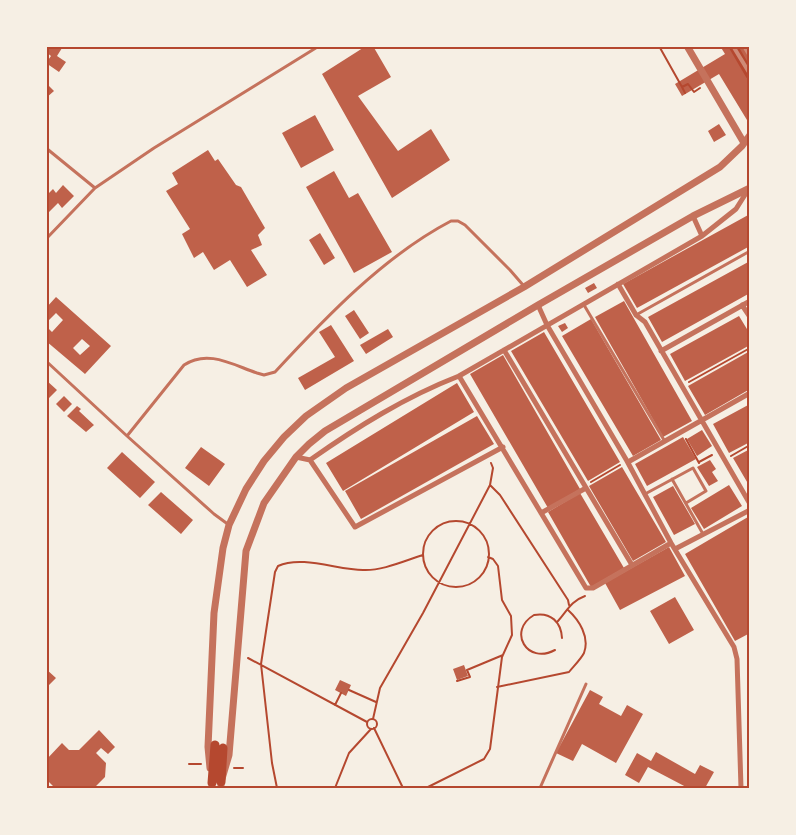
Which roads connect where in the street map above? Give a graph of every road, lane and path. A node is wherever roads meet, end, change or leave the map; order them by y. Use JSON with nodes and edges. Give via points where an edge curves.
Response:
{"nodes":[{"id":1,"x":319,"y":46,"type":"edge"},
{"id":2,"x":659,"y":46,"type":"edge"},
{"id":3,"x":687,"y":46,"type":"edge"},
{"id":4,"x":733,"y":46,"type":"edge"},
{"id":5,"x":750,"y":75,"type":"edge"},
{"id":6,"x":708,"y":83,"type":"junction"},
{"id":7,"x":682,"y":87,"type":"dead end"},
{"id":8,"x":685,"y":93,"type":"dead end"},
{"id":9,"x":750,"y":135,"type":"edge"},
{"id":10,"x":744,"y":143,"type":"junction"},
{"id":11,"x":46,"y":148,"type":"edge"},
{"id":12,"x":95,"y":188,"type":"junction"},
{"id":13,"x":749,"y":188,"type":"edge"},
{"id":14,"x":693,"y":216,"type":"junction"},
{"id":15,"x":702,"y":236,"type":"junction"},
{"id":16,"x":46,"y":239,"type":"edge"},
{"id":17,"x":750,"y":251,"type":"edge"},
{"id":18,"x":618,"y":284,"type":"junction"},
{"id":19,"x":524,"y":287,"type":"junction"},
{"id":20,"x":750,"y":301,"type":"edge"},
{"id":21,"x":538,"y":305,"type":"junction"},
{"id":22,"x":584,"y":305,"type":"junction"},
{"id":23,"x":742,"y":305,"type":"junction"},
{"id":24,"x":636,"y":315,"type":"junction"},
{"id":25,"x":750,"y":317,"type":"edge"},
{"id":26,"x":547,"y":325,"type":"junction"},
{"id":27,"x":750,"y":348,"type":"edge"},
{"id":28,"x":504,"y":350,"type":"junction"},
{"id":29,"x":661,"y":351,"type":"junction"},
{"id":30,"x":46,"y":361,"type":"edge"},
{"id":31,"x":459,"y":376,"type":"junction"},
{"id":32,"x":681,"y":386,"type":"junction"},
{"id":33,"x":750,"y":393,"type":"edge"},
{"id":34,"x":701,"y":420,"type":"junction"},
{"id":35,"x":681,"y":431,"type":"junction"},
{"id":36,"x":127,"y":436,"type":"junction"},
{"id":37,"x":664,"y":441,"type":"junction"},
{"id":38,"x":750,"y":445,"type":"edge"},
{"id":39,"x":503,"y":448,"type":"junction"},
{"id":40,"x":719,"y":451,"type":"junction"},
{"id":41,"x":296,"y":457,"type":"junction"},
{"id":42,"x":310,"y":460,"type":"junction"},
{"id":43,"x":724,"y":460,"type":"junction"},
{"id":44,"x":628,"y":462,"type":"junction"},
{"id":45,"x":699,"y":462,"type":"junction"},
{"id":46,"x":618,"y":466,"type":"dead end"},
{"id":47,"x":693,"y":468,"type":"junction"},
{"id":48,"x":672,"y":479,"type":"junction"},
{"id":49,"x":490,"y":485,"type":"junction"},
{"id":50,"x":586,"y":487,"type":"junction"},
{"id":51,"x":747,"y":493,"type":"edge"},
{"id":52,"x":645,"y":494,"type":"junction"},
{"id":53,"x":686,"y":503,"type":"junction"},
{"id":54,"x":750,"y":504,"type":"edge"},
{"id":55,"x":750,"y":510,"type":"edge"},
{"id":56,"x":541,"y":513,"type":"junction"},
{"id":57,"x":470,"y":524,"type":"junction"},
{"id":58,"x":229,"y":525,"type":"junction"},
{"id":59,"x":703,"y":534,"type":"junction"},
{"id":60,"x":671,"y":543,"type":"junction"},
{"id":61,"x":675,"y":549,"type":"junction"},
{"id":62,"x":423,"y":555,"type":"junction"},
{"id":63,"x":488,"y":557,"type":"junction"},
{"id":64,"x":632,"y":565,"type":"junction"},
{"id":65,"x":438,"y":582,"type":"junction"},
{"id":66,"x":585,"y":596,"type":"dead end"},
{"id":67,"x":569,"y":605,"type":"junction"},
{"id":68,"x":568,"y":610,"type":"junction"},
{"id":69,"x":558,"y":621,"type":"junction"},
{"id":70,"x":562,"y":638,"type":"dead end"},
{"id":71,"x":555,"y":650,"type":"dead end"},
{"id":72,"x":503,"y":655,"type":"junction"},
{"id":73,"x":248,"y":658,"type":"dead end"},
{"id":74,"x":261,"y":664,"type":"junction"},
{"id":75,"x":457,"y":681,"type":"dead end"},
{"id":76,"x":586,"y":684,"type":"dead end"},
{"id":77,"x":497,"y":687,"type":"junction"},
{"id":78,"x":349,"y":690,"type":"dead end"},
{"id":79,"x":340,"y":693,"type":"dead end"},
{"id":80,"x":376,"y":702,"type":"junction"},
{"id":81,"x":335,"y":705,"type":"junction"},
{"id":82,"x":373,"y":719,"type":"junction"},
{"id":83,"x":367,"y":722,"type":"junction"},
{"id":84,"x":373,"y":728,"type":"junction"},
{"id":85,"x":219,"y":747,"type":"dead end"},
{"id":86,"x":217,"y":786,"type":"edge"},
{"id":87,"x":277,"y":789,"type":"edge"},
{"id":88,"x":335,"y":789,"type":"edge"},
{"id":89,"x":403,"y":789,"type":"edge"},
{"id":90,"x":426,"y":789,"type":"edge"},
{"id":91,"x":540,"y":789,"type":"edge"},
{"id":92,"x":741,"y":789,"type":"edge"}],
"edges":[{"from":1,"to":12,"type":"lane"},
{"from":2,"to":7,"type":"path"},
{"from":3,"to":6,"type":"street"},
{"from":4,"to":5,"type":"main road"},
{"from":6,"to":8,"type":"path","via":[[693,92],[688,84],[682,87]]},
{"from":6,"to":10,"type":"street"},
{"from":9,"to":10,"type":"street"},
{"from":10,"to":19,"type":"street","via":[[720,167]]},
{"from":11,"to":12,"type":"lane"},
{"from":12,"to":16,"type":"lane"},
{"from":13,"to":14,"type":"street"},
{"from":13,"to":15,"type":"street","via":[[736,208]]},
{"from":14,"to":15,"type":"street"},
{"from":14,"to":21,"type":"street"},
{"from":15,"to":18,"type":"street"},
{"from":17,"to":24,"type":"lane"},
{"from":18,"to":22,"type":"street"},
{"from":18,"to":24,"type":"street"},
{"from":19,"to":36,"type":"lane","via":[[465,225],[451,222],[371,278],[275,372],[257,374],[214,358],[193,359]]},
{"from":19,"to":58,"type":"street","via":[[346,388],[306,416],[264,461]]},
{"from":20,"to":23,"type":"street"},
{"from":21,"to":26,"type":"street"},
{"from":21,"to":41,"type":"street","via":[[325,431]]},
{"from":22,"to":26,"type":"street"},
{"from":22,"to":37,"type":"lane"},
{"from":23,"to":25,"type":"street"},
{"from":23,"to":29,"type":"street"},
{"from":24,"to":29,"type":"street","via":[[645,322]]},
{"from":26,"to":28,"type":"street"},
{"from":26,"to":44,"type":"street"},
{"from":27,"to":32,"type":"path"},
{"from":28,"to":31,"type":"street"},
{"from":28,"to":50,"type":"street"},
{"from":29,"to":32,"type":"street"},
{"from":30,"to":36,"type":"lane"},
{"from":31,"to":39,"type":"street"},
{"from":31,"to":42,"type":"street","via":[[360,425]]},
{"from":32,"to":34,"type":"street"},
{"from":33,"to":34,"type":"street"},
{"from":34,"to":35,"type":"street"},
{"from":34,"to":40,"type":"street"},
{"from":35,"to":37,"type":"street"},
{"from":35,"to":45,"type":"path"},
{"from":36,"to":58,"type":"lane"},
{"from":37,"to":44,"type":"street"},
{"from":38,"to":43,"type":"path"},
{"from":39,"to":42,"type":"street","via":[[355,528]]},
{"from":39,"to":49,"type":"path","via":[[490,461]]},
{"from":39,"to":56,"type":"street"},
{"from":40,"to":43,"type":"street"},
{"from":40,"to":45,"type":"path"},
{"from":41,"to":42,"type":"street"},
{"from":41,"to":86,"type":"street","via":[[264,503],[246,551],[229,755]]},
{"from":43,"to":51,"type":"street"},
{"from":44,"to":52,"type":"street"},
{"from":45,"to":47,"type":"path"},
{"from":46,"to":50,"type":"path"},
{"from":47,"to":48,"type":"lane"},
{"from":47,"to":53,"type":"lane","via":[[706,491]]},
{"from":48,"to":52,"type":"lane"},
{"from":48,"to":53,"type":"lane"},
{"from":49,"to":57,"type":"path"},
{"from":49,"to":67,"type":"path"},
{"from":50,"to":56,"type":"street"},
{"from":50,"to":64,"type":"street"},
{"from":51,"to":54,"type":"street"},
{"from":52,"to":60,"type":"street"},
{"from":53,"to":59,"type":"lane"},
{"from":55,"to":59,"type":"street"},
{"from":56,"to":64,"type":"street","via":[[586,588],[593,588]]},
{"from":57,"to":62,"type":"path","via":[[455,521],[438,525],[428,535]]},
{"from":57,"to":63,"type":"path","via":[[487,542]]},
{"from":57,"to":65,"type":"path"},
{"from":58,"to":86,"type":"street","via":[[214,613],[208,747]]},
{"from":59,"to":61,"type":"street"},
{"from":60,"to":61,"type":"street"},
{"from":60,"to":64,"type":"street"},
{"from":61,"to":92,"type":"street","via":[[736,653]]},
{"from":62,"to":65,"type":"path","via":[[430,575]]},
{"from":62,"to":74,"type":"path","via":[[366,570],[336,565],[278,566]]},
{"from":63,"to":65,"type":"path","via":[[478,578],[465,585]]},
{"from":63,"to":72,"type":"path","via":[[498,566],[502,600],[511,616],[512,635]]},
{"from":65,"to":80,"type":"path"},
{"from":66,"to":67,"type":"path"},
{"from":67,"to":68,"type":"path"},
{"from":68,"to":69,"type":"path"},
{"from":68,"to":77,"type":"path","via":[[579,621],[585,637],[584,653],[569,672]]},
{"from":69,"to":70,"type":"path"},
{"from":69,"to":71,"type":"path","via":[[550,615],[534,615],[521,631],[525,647],[532,652],[540,655]]},
{"from":72,"to":75,"type":"path","via":[[467,670],[470,677]]},
{"from":72,"to":77,"type":"path"},
{"from":73,"to":74,"type":"path"},
{"from":74,"to":81,"type":"path"},
{"from":74,"to":87,"type":"path"},
{"from":76,"to":91,"type":"lane"},
{"from":77,"to":90,"type":"path","via":[[488,754]]},
{"from":78,"to":80,"type":"path"},
{"from":79,"to":81,"type":"path"},
{"from":80,"to":82,"type":"path"},
{"from":81,"to":83,"type":"path"},
{"from":82,"to":83,"type":"path"},
{"from":82,"to":84,"type":"path","via":[[377,722]]},
{"from":83,"to":84,"type":"path"},
{"from":84,"to":88,"type":"path","via":[[349,753]]},
{"from":84,"to":89,"type":"path"},
{"from":85,"to":86,"type":"main road"}]}
